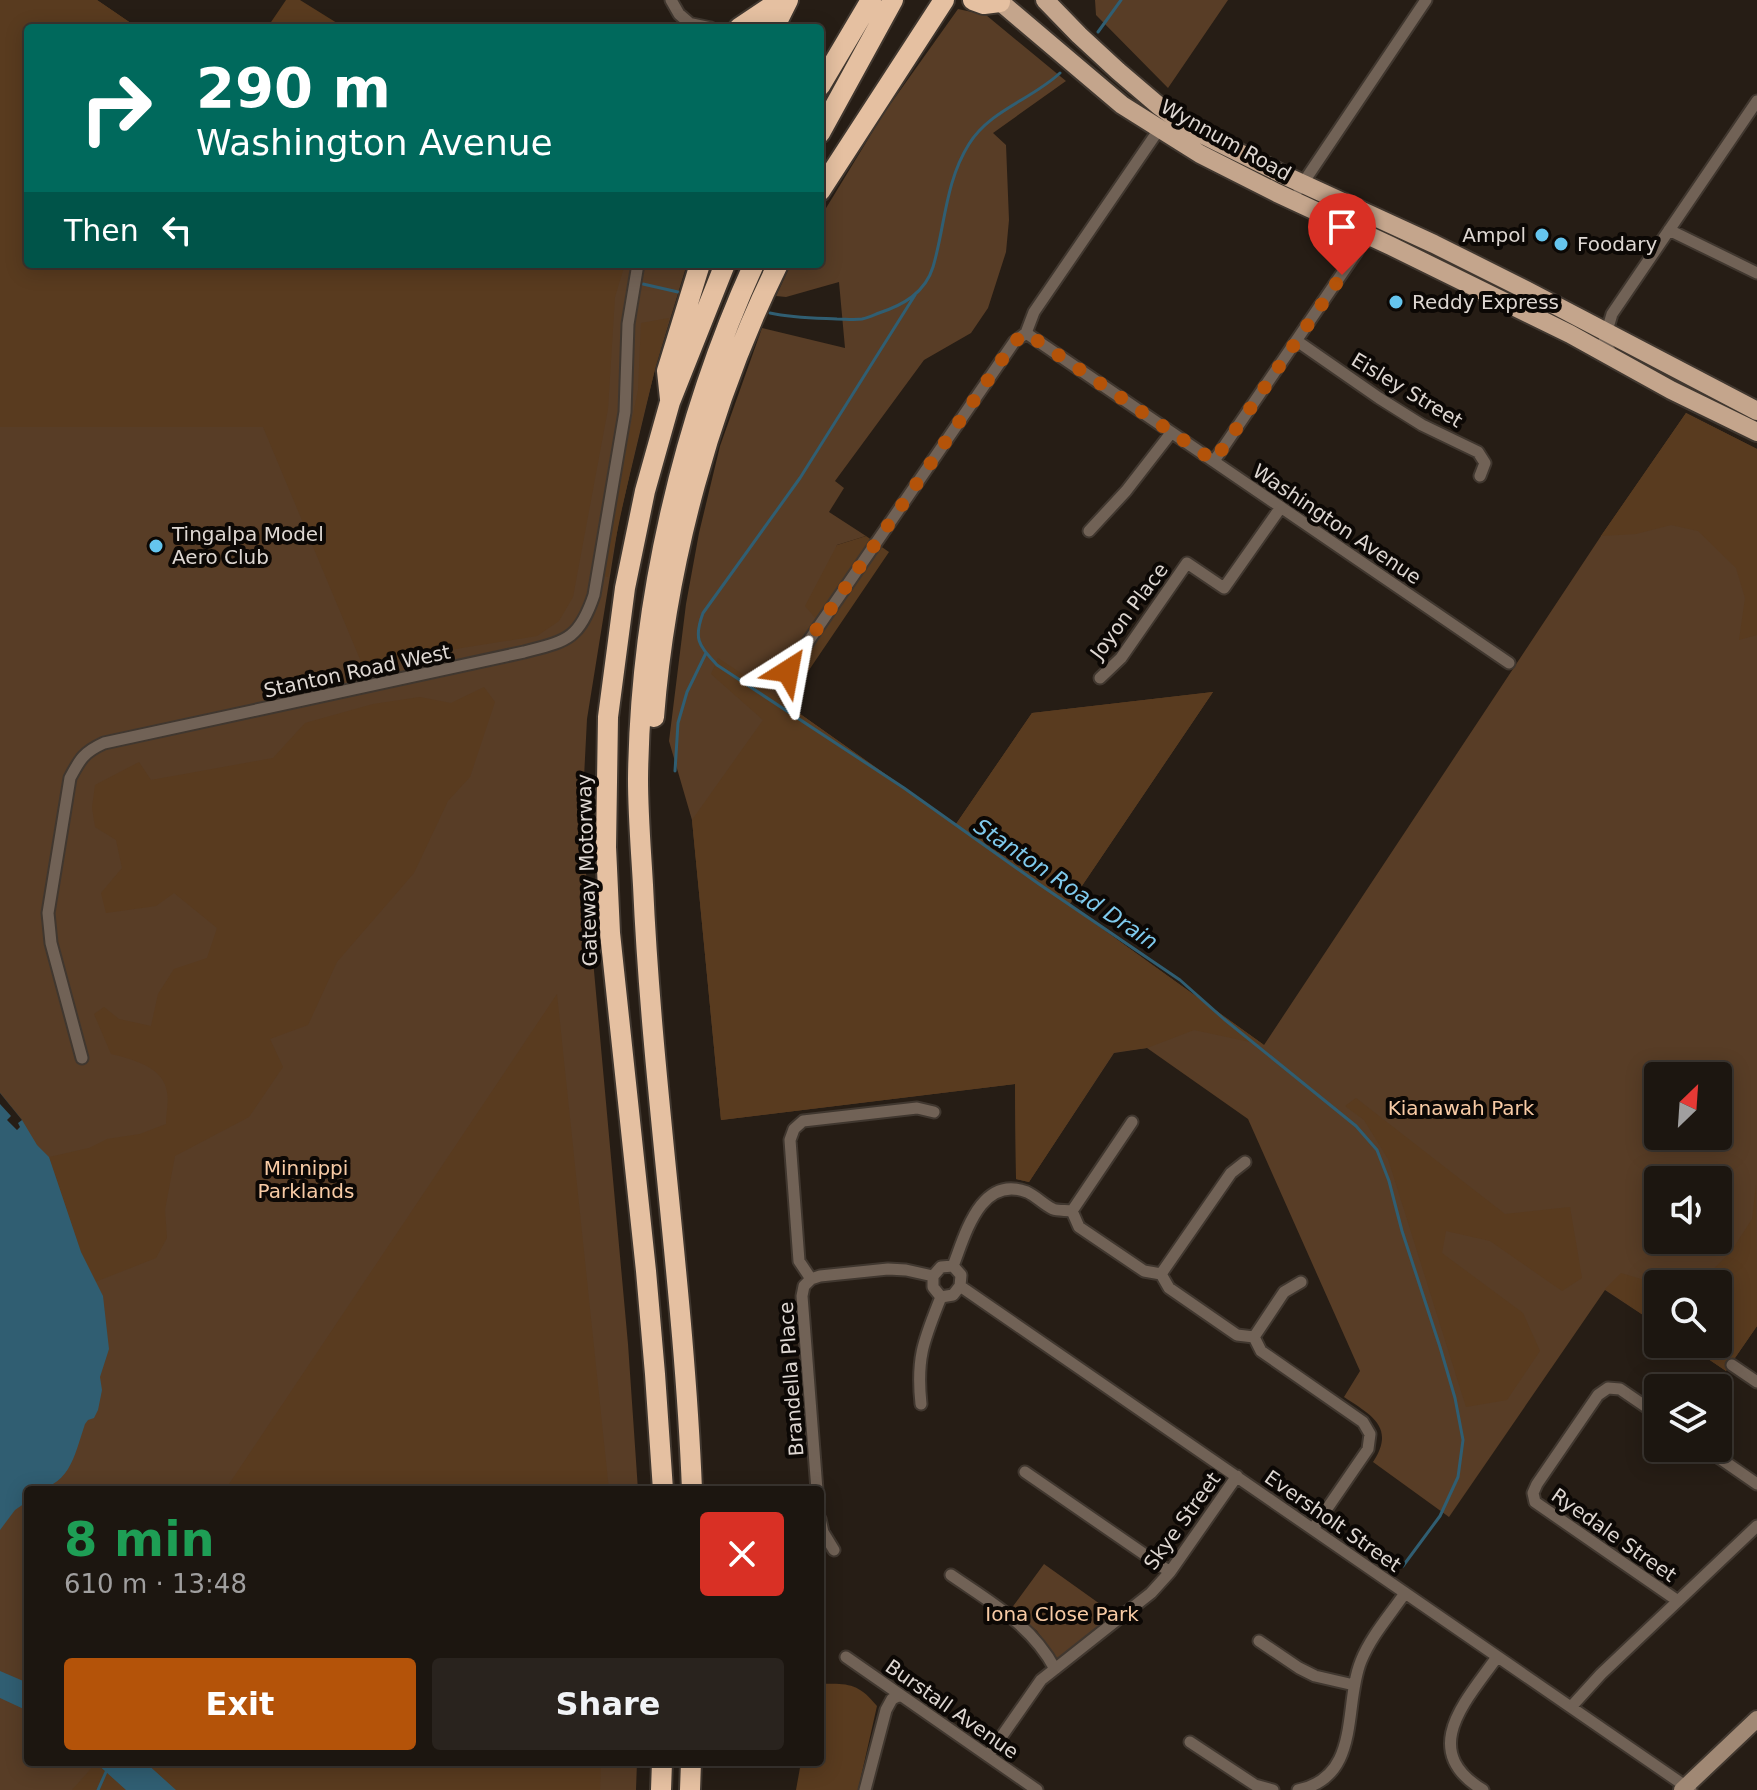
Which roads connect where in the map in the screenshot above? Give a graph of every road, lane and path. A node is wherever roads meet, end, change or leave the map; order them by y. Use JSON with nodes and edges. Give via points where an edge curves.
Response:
{"nodes":[{"id":1,"x":671,"y":0,"type":"edge"},
{"id":2,"x":781,"y":0,"type":"edge"},
{"id":3,"x":788,"y":0,"type":"edge"},
{"id":4,"x":871,"y":0,"type":"edge"},
{"id":5,"x":893,"y":0,"type":"edge"},
{"id":6,"x":944,"y":0,"type":"edge"},
{"id":7,"x":973,"y":0,"type":"edge"},
{"id":8,"x":1045,"y":0,"type":"edge"},
{"id":9,"x":1426,"y":0,"type":"edge"},
{"id":10,"x":999,"y":1,"type":"edge"},
{"id":11,"x":692,"y":24,"type":"edge"},
{"id":12,"x":745,"y":24,"type":"edge"},
{"id":13,"x":776,"y":24,"type":"edge"},
{"id":14,"x":824,"y":79,"type":"edge"},
{"id":15,"x":1757,"y":101,"type":"edge"},
{"id":16,"x":1164,"y":122,"type":"junction"},
{"id":17,"x":824,"y":126,"type":"edge"},
{"id":18,"x":1302,"y":184,"type":"junction"},
{"id":19,"x":824,"y":185,"type":"edge"},
{"id":20,"x":1292,"y":200,"type":"junction"},
{"id":21,"x":1669,"y":230,"type":"junction"},
{"id":22,"x":1366,"y":235,"type":"junction"},
{"id":23,"x":637,"y":268,"type":"edge"},
{"id":24,"x":699,"y":268,"type":"edge"},
{"id":25,"x":723,"y":268,"type":"edge"},
{"id":26,"x":752,"y":268,"type":"edge"},
{"id":27,"x":776,"y":268,"type":"edge"},
{"id":28,"x":1757,"y":273,"type":"edge"},
{"id":29,"x":1606,"y":331,"type":"junction"},
{"id":30,"x":1026,"y":333,"type":"junction"},
{"id":31,"x":1297,"y":341,"type":"junction"},
{"id":32,"x":1613,"y":357,"type":"junction"},
{"id":33,"x":670,"y":402,"type":"junction"},
{"id":34,"x":1757,"y":411,"type":"edge"},
{"id":35,"x":1757,"y":432,"type":"edge"},
{"id":36,"x":1171,"y":433,"type":"junction"},
{"id":37,"x":1214,"y":461,"type":"junction"},
{"id":38,"x":1480,"y":476,"type":"dead end"},
{"id":39,"x":1281,"y":507,"type":"junction"},
{"id":40,"x":1089,"y":531,"type":"dead end"},
{"id":41,"x":1509,"y":663,"type":"dead end"},
{"id":42,"x":788,"y":671,"type":"dead end"},
{"id":43,"x":1100,"y":678,"type":"dead end"},
{"id":44,"x":641,"y":847,"type":"junction"},
{"id":45,"x":82,"y":1058,"type":"dead end"},
{"id":46,"x":934,"y":1112,"type":"dead end"},
{"id":47,"x":1132,"y":1122,"type":"dead end"},
{"id":48,"x":1245,"y":1162,"type":"dead end"},
{"id":49,"x":1072,"y":1211,"type":"junction"},
{"id":50,"x":953,"y":1266,"type":"junction"},
{"id":51,"x":1161,"y":1274,"type":"junction"},
{"id":52,"x":933,"y":1276,"type":"junction"},
{"id":53,"x":811,"y":1279,"type":"junction"},
{"id":54,"x":1301,"y":1282,"type":"dead end"},
{"id":55,"x":960,"y":1286,"type":"junction"},
{"id":56,"x":941,"y":1297,"type":"junction"},
{"id":57,"x":1254,"y":1337,"type":"junction"},
{"id":58,"x":1732,"y":1365,"type":"dead end"},
{"id":59,"x":1757,"y":1382,"type":"edge"},
{"id":60,"x":921,"y":1404,"type":"dead end"},
{"id":61,"x":1644,"y":1405,"type":"edge"},
{"id":62,"x":1725,"y":1462,"type":"edge"},
{"id":63,"x":1025,"y":1472,"type":"dead end"},
{"id":64,"x":1237,"y":1476,"type":"junction"},
{"id":65,"x":1757,"y":1484,"type":"edge"},
{"id":66,"x":663,"y":1486,"type":"edge"},
{"id":67,"x":692,"y":1486,"type":"edge"},
{"id":68,"x":817,"y":1486,"type":"edge"},
{"id":69,"x":1757,"y":1526,"type":"edge"},
{"id":70,"x":1313,"y":1529,"type":"junction"},
{"id":71,"x":824,"y":1534,"type":"edge"},
{"id":72,"x":834,"y":1550,"type":"dead end"},
{"id":73,"x":1170,"y":1572,"type":"junction"},
{"id":74,"x":951,"y":1575,"type":"dead end"},
{"id":75,"x":1405,"y":1593,"type":"junction"},
{"id":76,"x":1678,"y":1601,"type":"junction"},
{"id":77,"x":1259,"y":1641,"type":"dead end"},
{"id":78,"x":846,"y":1657,"type":"dead end"},
{"id":79,"x":1497,"y":1657,"type":"junction"},
{"id":80,"x":1055,"y":1669,"type":"junction"},
{"id":81,"x":1354,"y":1685,"type":"junction"},
{"id":82,"x":900,"y":1695,"type":"junction"},
{"id":83,"x":1571,"y":1707,"type":"junction"},
{"id":84,"x":1757,"y":1719,"type":"edge"},
{"id":85,"x":1190,"y":1742,"type":"dead end"},
{"id":86,"x":988,"y":1756,"type":"junction"},
{"id":87,"x":662,"y":1766,"type":"edge"},
{"id":88,"x":691,"y":1766,"type":"edge"},
{"id":89,"x":1686,"y":1789,"type":"edge"},
{"id":90,"x":661,"y":1790,"type":"edge"},
{"id":91,"x":690,"y":1790,"type":"edge"},
{"id":92,"x":865,"y":1790,"type":"edge"},
{"id":93,"x":1037,"y":1790,"type":"edge"},
{"id":94,"x":1273,"y":1790,"type":"edge"},
{"id":95,"x":1298,"y":1790,"type":"edge"},
{"id":96,"x":1483,"y":1790,"type":"edge"}],
"edges":[{"from":1,"to":11,"type":"street"},
{"from":2,"to":12,"type":"highway"},
{"from":3,"to":13,"type":"highway"},
{"from":4,"to":14,"type":"highway"},
{"from":5,"to":17,"type":"highway"},
{"from":6,"to":19,"type":"highway"},
{"from":7,"to":10,"type":"highway"},
{"from":8,"to":16,"type":"main road","name":"Wynnum Road"},
{"from":9,"to":18,"type":"street"},
{"from":10,"to":16,"type":"main road","name":"Wynnum Road","via":[[1108,94]]},
{"from":15,"to":21,"type":"street"},
{"from":16,"to":18,"type":"main road","name":"Wynnum Road"},
{"from":16,"to":20,"type":"main road","name":"Wynnum Road","via":[[1226,168]]},
{"from":16,"to":30,"type":"street","via":[[1034,312]]},
{"from":18,"to":20,"type":"street"},
{"from":18,"to":29,"type":"main road","name":"Wynnum Road"},
{"from":20,"to":22,"type":"main road","name":"Wynnum Road"},
{"from":21,"to":28,"type":"street"},
{"from":21,"to":29,"type":"street"},
{"from":22,"to":31,"type":"street"},
{"from":22,"to":32,"type":"main road","name":"Wynnum Road"},
{"from":23,"to":45,"type":"street","name":"Stanton Road West","via":[[628,324],[625,412],[594,595],[577,631],[561,642],[494,659],[104,743],[88,750],[77,764],[70,778],[48,913]]},
{"from":24,"to":33,"type":"highway","via":[[667,371]]},
{"from":25,"to":33,"type":"highway","name":"Gateway Motorway"},
{"from":26,"to":44,"type":"highway","via":[[707,383],[661,561],[640,734]]},
{"from":27,"to":44,"type":"highway","via":[[732,373],[682,540],[661,651],[649,831]]},
{"from":29,"to":32,"type":"street","via":[[1604,341]]},
{"from":29,"to":34,"type":"main road","name":"Wynnum Road"},
{"from":30,"to":36,"type":"street","name":"Washington Avenue"},
{"from":30,"to":42,"type":"street","via":[[1014,342]]},
{"from":31,"to":37,"type":"street"},
{"from":31,"to":38,"type":"street","name":"Eisley Street","via":[[1422,425],[1478,452],[1485,463]]},
{"from":32,"to":35,"type":"main road","name":"Wynnum Road"},
{"from":33,"to":66,"type":"highway","name":"Gateway Motorway","via":[[625,588],[608,717],[606,788],[610,933]]},
{"from":36,"to":37,"type":"street","name":"Washington Avenue"},
{"from":36,"to":40,"type":"street"},
{"from":37,"to":39,"type":"street","name":"Washington Avenue"},
{"from":39,"to":41,"type":"street","name":"Washington Avenue"},
{"from":39,"to":43,"type":"street","name":"Joyon Place","via":[[1224,588],[1187,563],[1121,658]]},
{"from":44,"to":67,"type":"highway"},
{"from":46,"to":53,"type":"street","name":"Brandella Place","via":[[917,1108],[803,1121],[794,1129],[790,1140],[799,1261]]},
{"from":47,"to":49,"type":"street"},
{"from":48,"to":51,"type":"street","via":[[1231,1173]]},
{"from":49,"to":50,"type":"street","via":[[1054,1209],[1027,1192],[998,1192],[975,1210]]},
{"from":49,"to":51,"type":"street","via":[[1079,1227],[1144,1271]]},
{"from":50,"to":52,"type":"street","via":[[941,1267]]},
{"from":50,"to":55,"type":"street","via":[[961,1275]]},
{"from":51,"to":57,"type":"street","via":[[1169,1288],[1237,1335]]},
{"from":52,"to":53,"type":"street","via":[[888,1269]]},
{"from":52,"to":56,"type":"street"},
{"from":53,"to":68,"type":"street","name":"Brandella Place","via":[[802,1296]]},
{"from":54,"to":57,"type":"street","via":[[1284,1292]]},
{"from":55,"to":56,"type":"street","via":[[953,1295]]},
{"from":55,"to":64,"type":"street","name":"Eversholt Street"},
{"from":56,"to":60,"type":"street","via":[[920,1356]]},
{"from":57,"to":70,"type":"street","via":[[1261,1351],[1363,1422],[1370,1434],[1368,1449]]},
{"from":58,"to":59,"type":"street"},
{"from":61,"to":76,"type":"street","name":"Ryedale Street","via":[[1620,1389],[1608,1388],[1598,1395],[1533,1493],[1535,1502]]},
{"from":62,"to":65,"type":"street"},
{"from":63,"to":73,"type":"street"},
{"from":64,"to":70,"type":"street","name":"Eversholt Street"},
{"from":64,"to":73,"type":"street","name":"Skye Street"},
{"from":69,"to":76,"type":"street"},
{"from":70,"to":75,"type":"street","name":"Eversholt Street"},
{"from":71,"to":72,"type":"street"},
{"from":73,"to":80,"type":"street","name":"Skye Street"},
{"from":74,"to":80,"type":"street","via":[[1015,1619],[1047,1652]]},
{"from":75,"to":79,"type":"street","name":"Eversholt Street"},
{"from":75,"to":81,"type":"street","via":[[1367,1647]]},
{"from":76,"to":83,"type":"street"},
{"from":77,"to":81,"type":"street","via":[[1315,1676]]},
{"from":78,"to":82,"type":"street","name":"Burstall Avenue"},
{"from":79,"to":83,"type":"street","name":"Eversholt Street"},
{"from":79,"to":96,"type":"street","via":[[1455,1717],[1450,1735],[1459,1770]]},
{"from":80,"to":86,"type":"street","name":"Skye Street","via":[[1029,1695]]},
{"from":81,"to":95,"type":"street","via":[[1352,1718],[1338,1761],[1318,1783]]},
{"from":82,"to":86,"type":"street","name":"Burstall Avenue"},
{"from":82,"to":92,"type":"street","via":[[886,1710]]},
{"from":83,"to":89,"type":"street","name":"Eversholt Street"},
{"from":84,"to":89,"type":"main road"},
{"from":85,"to":94,"type":"street","via":[[1255,1785]]},
{"from":86,"to":93,"type":"street","name":"Burstall Avenue"},
{"from":87,"to":90,"type":"highway"},
{"from":88,"to":91,"type":"highway"}]}
